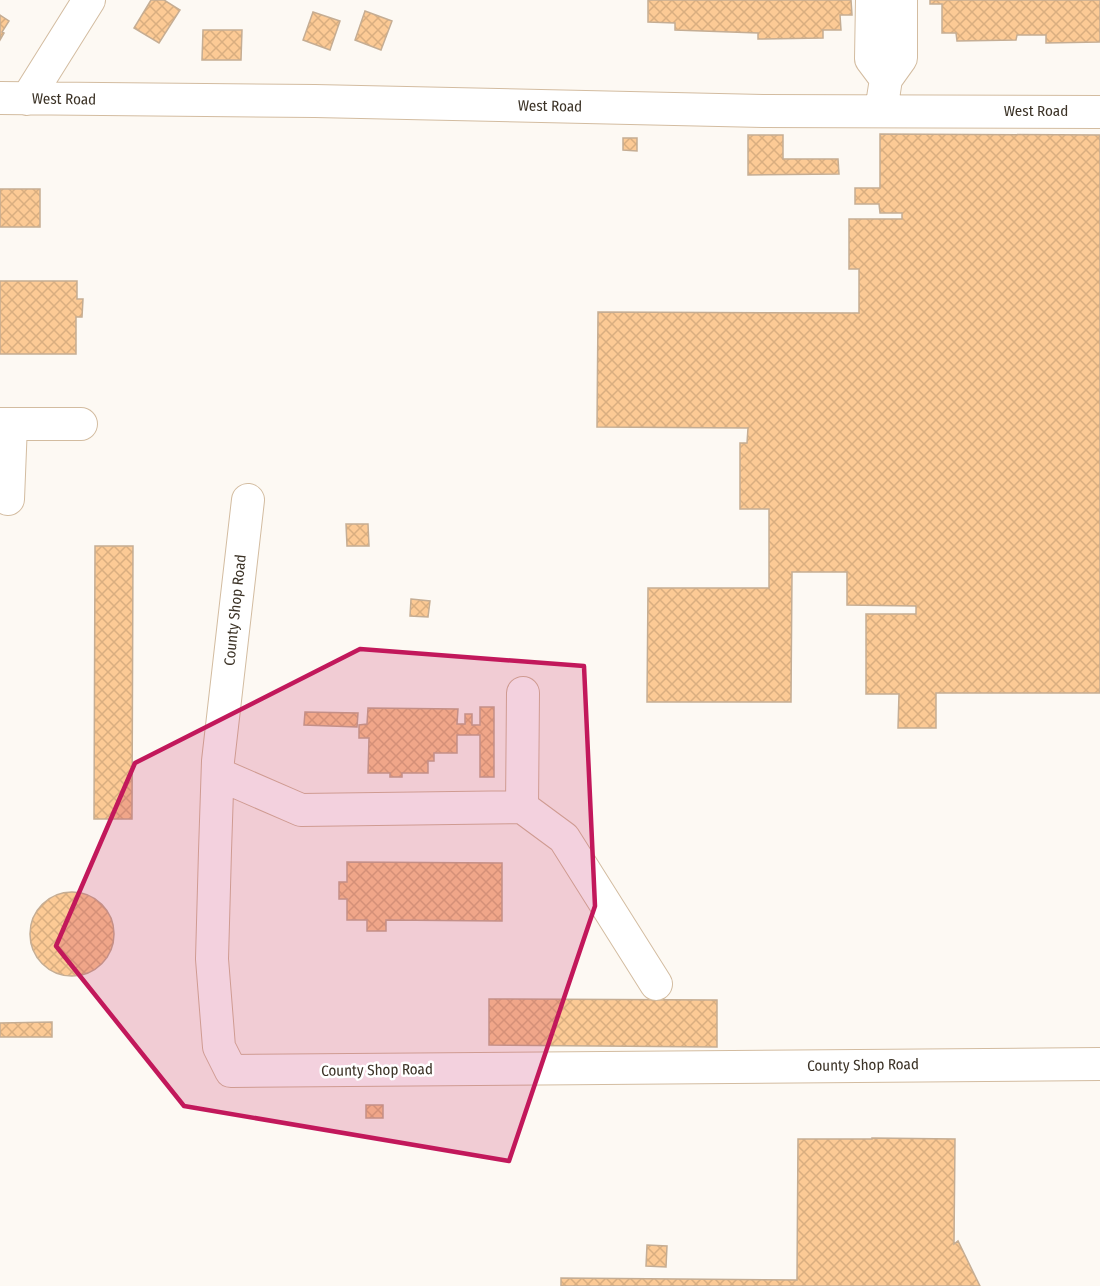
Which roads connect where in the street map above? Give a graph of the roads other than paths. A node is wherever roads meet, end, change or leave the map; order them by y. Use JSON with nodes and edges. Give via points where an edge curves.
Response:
{"nodes":[{"id":1,"x":88,"y":0,"type":"edge"},
{"id":2,"x":872,"y":0,"type":"edge"},
{"id":3,"x":901,"y":0,"type":"edge"},
{"id":4,"x":886,"y":79,"type":"junction"},
{"id":5,"x":14,"y":99,"type":"edge"},
{"id":6,"x":881,"y":111,"type":"junction"},
{"id":7,"x":1100,"y":112,"type":"edge"},
{"id":8,"x":5,"y":424,"type":"edge"},
{"id":9,"x":81,"y":424,"type":"dead end"},
{"id":10,"x":8,"y":499,"type":"dead end"},
{"id":11,"x":248,"y":500,"type":"dead end"},
{"id":12,"x":523,"y":693,"type":"dead end"},
{"id":13,"x":218,"y":774,"type":"junction"},
{"id":14,"x":522,"y":807,"type":"junction"},
{"id":15,"x":656,"y":984,"type":"dead end"},
{"id":16,"x":1100,"y":1064,"type":"edge"}],
"edges":[{"from":1,"to":5,"type":"street"},
{"from":2,"to":4,"type":"street","via":[[871,59]]},
{"from":3,"to":4,"type":"street","via":[[901,58]]},
{"from":4,"to":6,"type":"street"},
{"from":5,"to":6,"type":"street","name":"West Road"},
{"from":6,"to":7,"type":"street","name":"West Road"},
{"from":8,"to":9,"type":"street"},
{"from":8,"to":10,"type":"street"},
{"from":11,"to":13,"type":"street","name":"County Shop Road"},
{"from":12,"to":14,"type":"street"},
{"from":13,"to":14,"type":"street","via":[[301,810]]},
{"from":13,"to":16,"type":"street","name":"County Shop Road","via":[[212,959],[219,1047],[231,1071]]},
{"from":14,"to":15,"type":"street","via":[[564,838]]}]}
